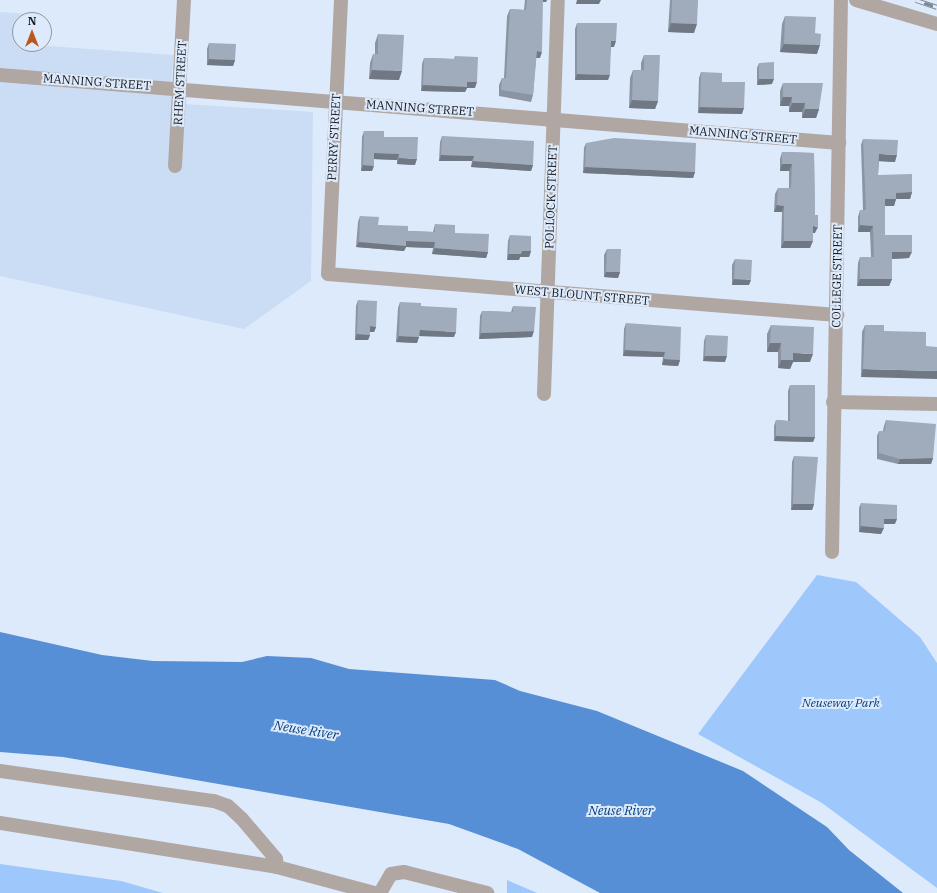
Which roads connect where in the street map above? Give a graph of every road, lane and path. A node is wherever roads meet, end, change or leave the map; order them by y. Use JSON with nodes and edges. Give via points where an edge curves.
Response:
{"nodes":[{"id":1,"x":184,"y":0,"type":"edge"},
{"id":2,"x":341,"y":0,"type":"edge"},
{"id":3,"x":558,"y":0,"type":"edge"},
{"id":4,"x":841,"y":0,"type":"edge"},
{"id":5,"x":856,"y":0,"type":"edge"},
{"id":6,"x":937,"y":24,"type":"edge"},
{"id":7,"x":0,"y":75,"type":"edge"},
{"id":8,"x":181,"y":88,"type":"junction"},
{"id":9,"x":336,"y":102,"type":"junction"},
{"id":10,"x":554,"y":119,"type":"junction"},
{"id":11,"x":839,"y":143,"type":"junction"},
{"id":12,"x":175,"y":166,"type":"dead end"},
{"id":13,"x":328,"y":274,"type":"joint"},
{"id":14,"x":548,"y":292,"type":"junction"},
{"id":15,"x":836,"y":315,"type":"junction"},
{"id":16,"x":544,"y":394,"type":"dead end"},
{"id":17,"x":833,"y":402,"type":"junction"},
{"id":18,"x":937,"y":404,"type":"edge"},
{"id":19,"x":832,"y":552,"type":"dead end"},
{"id":20,"x":0,"y":771,"type":"edge"},
{"id":21,"x":0,"y":824,"type":"edge"},
{"id":22,"x":277,"y":867,"type":"junction"},
{"id":23,"x":374,"y":893,"type":"edge"},
{"id":24,"x":380,"y":893,"type":"edge"},
{"id":25,"x":487,"y":893,"type":"edge"}],
"edges":[{"from":1,"to":8,"type":"street","name":"RHEM STREET"},
{"from":2,"to":9,"type":"street","name":"PERRY STREET"},
{"from":3,"to":10,"type":"street","name":"POLLOCK STREET"},
{"from":4,"to":11,"type":"street","name":"COLLEGE STREET"},
{"from":5,"to":6,"type":"street"},
{"from":7,"to":8,"type":"street","name":"MANNING STREET"},
{"from":8,"to":9,"type":"street","name":"MANNING STREET"},
{"from":8,"to":12,"type":"street","name":"RHEM STREET"},
{"from":9,"to":10,"type":"street","name":"MANNING STREET"},
{"from":9,"to":13,"type":"street","name":"PERRY STREET"},
{"from":10,"to":11,"type":"street","name":"MANNING STREET"},
{"from":10,"to":14,"type":"street","name":"POLLOCK STREET"},
{"from":11,"to":15,"type":"street","name":"COLLEGE STREET"},
{"from":13,"to":14,"type":"street","name":"WEST BLOUNT STREET"},
{"from":14,"to":15,"type":"street","name":"WEST BLOUNT STREET"},
{"from":14,"to":16,"type":"street","name":"POLLOCK STREET"},
{"from":15,"to":17,"type":"street","name":"COLLEGE STREET"},
{"from":17,"to":18,"type":"street"},
{"from":17,"to":19,"type":"street","name":"COLLEGE STREET"},
{"from":20,"to":22,"type":"street","via":[[228,806],[276,859]]},
{"from":21,"to":22,"type":"street"},
{"from":22,"to":23,"type":"street"},
{"from":24,"to":25,"type":"street","via":[[391,874],[404,872]]}]}
